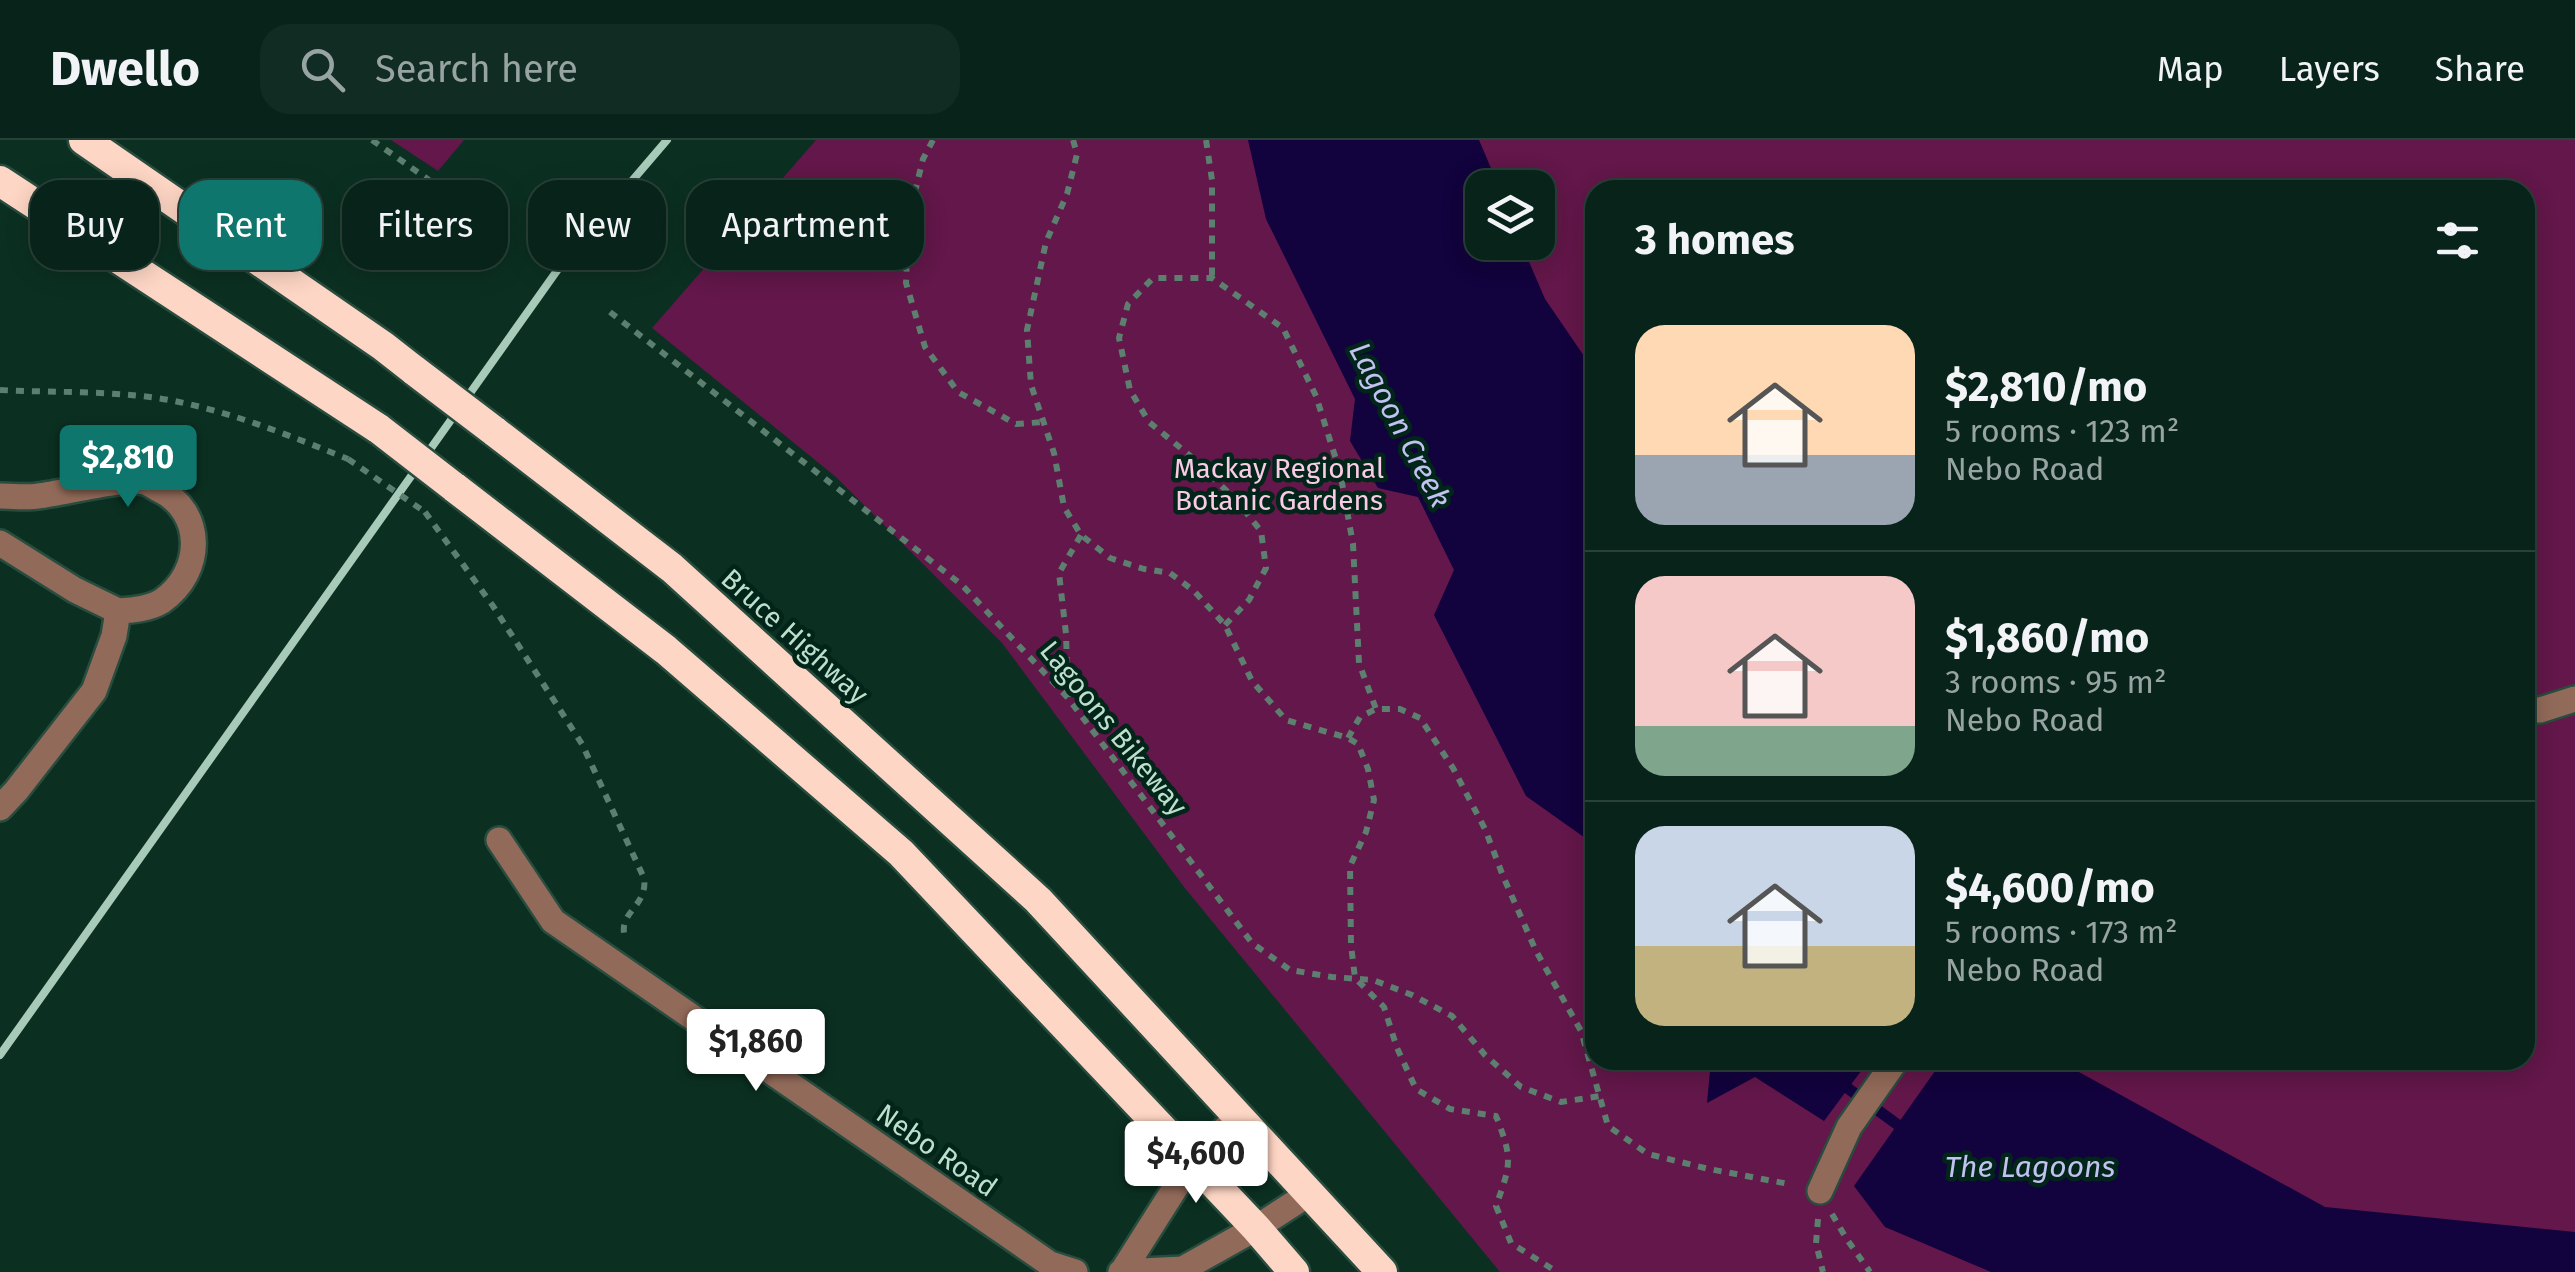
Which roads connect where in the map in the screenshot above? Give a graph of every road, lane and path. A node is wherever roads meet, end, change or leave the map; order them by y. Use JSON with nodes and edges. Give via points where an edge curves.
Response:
{"nodes":[{"id":1,"x":84,"y":140,"type":"edge"},
{"id":2,"x":372,"y":140,"type":"edge"},
{"id":3,"x":933,"y":140,"type":"edge"},
{"id":4,"x":1073,"y":140,"type":"edge"},
{"id":5,"x":1206,"y":140,"type":"edge"},
{"id":6,"x":429,"y":180,"type":"edge"},
{"id":7,"x":0,"y":181,"type":"edge"},
{"id":8,"x":1212,"y":278,"type":"junction"},
{"id":9,"x":610,"y":312,"type":"dead end"},
{"id":10,"x":0,"y":390,"type":"edge"},
{"id":11,"x":1044,"y":422,"type":"junction"},
{"id":12,"x":0,"y":496,"type":"edge"},
{"id":13,"x":1081,"y":534,"type":"junction"},
{"id":14,"x":0,"y":543,"type":"edge"},
{"id":15,"x":118,"y":611,"type":"junction"},
{"id":16,"x":1225,"y":625,"type":"junction"},
{"id":17,"x":1068,"y":698,"type":"junction"},
{"id":18,"x":2575,"y":700,"type":"edge"},
{"id":19,"x":1376,"y":709,"type":"junction"},
{"id":20,"x":2535,"y":710,"type":"edge"},
{"id":21,"x":1348,"y":738,"type":"junction"},
{"id":22,"x":0,"y":808,"type":"edge"},
{"id":23,"x":500,"y":840,"type":"dead end"},
{"id":24,"x":623,"y":969,"type":"junction"},
{"id":25,"x":1355,"y":978,"type":"junction"},
{"id":26,"x":1585,"y":1045,"type":"edge"},
{"id":27,"x":1592,"y":1070,"type":"edge"},
{"id":28,"x":1889,"y":1070,"type":"edge"},
{"id":29,"x":1600,"y":1096,"type":"junction"},
{"id":30,"x":1240,"y":1115,"type":"junction"},
{"id":31,"x":1192,"y":1162,"type":"junction"},
{"id":32,"x":1820,"y":1191,"type":"junction"},
{"id":33,"x":1310,"y":1193,"type":"junction"},
{"id":34,"x":1256,"y":1228,"type":"junction"},
{"id":35,"x":1074,"y":1272,"type":"edge"},
{"id":36,"x":1122,"y":1272,"type":"edge"},
{"id":37,"x":1294,"y":1272,"type":"edge"},
{"id":38,"x":1382,"y":1272,"type":"edge"},
{"id":39,"x":1557,"y":1272,"type":"edge"},
{"id":40,"x":1824,"y":1272,"type":"edge"},
{"id":41,"x":1870,"y":1272,"type":"edge"}],
"edges":[{"from":1,"to":30,"type":"highway","name":"Bruce Highway","bridge":true,"via":[[383,346],[672,568],[1038,900]]},
{"from":2,"to":6,"type":"path"},
{"from":3,"to":11,"type":"path","via":[[908,220],[906,283],[925,347],[958,392],[1016,424]]},
{"from":4,"to":11,"type":"path","via":[[1077,154],[1068,194],[1046,242],[1027,330],[1031,385]]},
{"from":5,"to":8,"type":"path"},
{"from":7,"to":31,"type":"highway","bridge":true,"via":[[379,429],[666,650],[900,853]]},
{"from":8,"to":16,"type":"path","via":[[1153,278],[1128,304],[1119,338],[1130,390],[1148,422],[1260,530],[1266,568]]},
{"from":8,"to":19,"type":"path","via":[[1283,328],[1316,396],[1340,472],[1353,544],[1359,663]]},
{"from":9,"to":17,"type":"path","name":"Lagoons Bikeway","via":[[962,584]]},
{"from":10,"to":24,"type":"path","bridge":true,"via":[[176,401],[348,459],[424,512],[582,744],[644,878],[642,898],[622,929],[638,949]]},
{"from":11,"to":13,"type":"path","via":[[1064,507]]},
{"from":12,"to":15,"type":"street","via":[[144,482],[175,497],[193,525],[192,562],[162,600]]},
{"from":13,"to":16,"type":"path","via":[[1110,558],[1170,573]]},
{"from":13,"to":17,"type":"path","via":[[1060,573]]},
{"from":14,"to":15,"type":"street"},
{"from":15,"to":22,"type":"street","via":[[94,691]]},
{"from":16,"to":21,"type":"path","via":[[1252,680],[1286,720]]},
{"from":17,"to":25,"type":"path","name":"Lagoons Bikeway","via":[[1252,943],[1290,970]]},
{"from":18,"to":20,"type":"street"},
{"from":19,"to":21,"type":"path","via":[[1360,717]]},
{"from":19,"to":26,"type":"path","via":[[1420,718],[1453,768]]},
{"from":21,"to":25,"type":"path","via":[[1358,744],[1374,800],[1350,866]]},
{"from":23,"to":24,"type":"street","name":"Nebo Road","via":[[553,921]]},
{"from":24,"to":35,"type":"street","name":"Nebo Road","via":[[1050,1264]]},
{"from":25,"to":29,"type":"path","name":"Lagoons Bikeway","via":[[1452,1016],[1521,1087],[1560,1102]]},
{"from":25,"to":39,"type":"path","via":[[1384,1007],[1416,1089],[1450,1109],[1496,1116],[1510,1168],[1496,1206],[1501,1219],[1511,1244]]},
{"from":27,"to":29,"type":"path"},
{"from":28,"to":32,"type":"street","via":[[1849,1128]]},
{"from":29,"to":32,"type":"path","via":[[1608,1126],[1648,1154]]},
{"from":30,"to":31,"type":"street"},
{"from":30,"to":33,"type":"highway","name":"Bruce Highway"},
{"from":31,"to":34,"type":"highway"},
{"from":31,"to":36,"type":"street"},
{"from":32,"to":40,"type":"path","via":[[1816,1243]]},
{"from":32,"to":41,"type":"path"},
{"from":33,"to":34,"type":"street"},
{"from":33,"to":38,"type":"highway","name":"Bruce Highway"},
{"from":34,"to":36,"type":"street","via":[[1184,1269]]},
{"from":34,"to":37,"type":"highway"}]}
